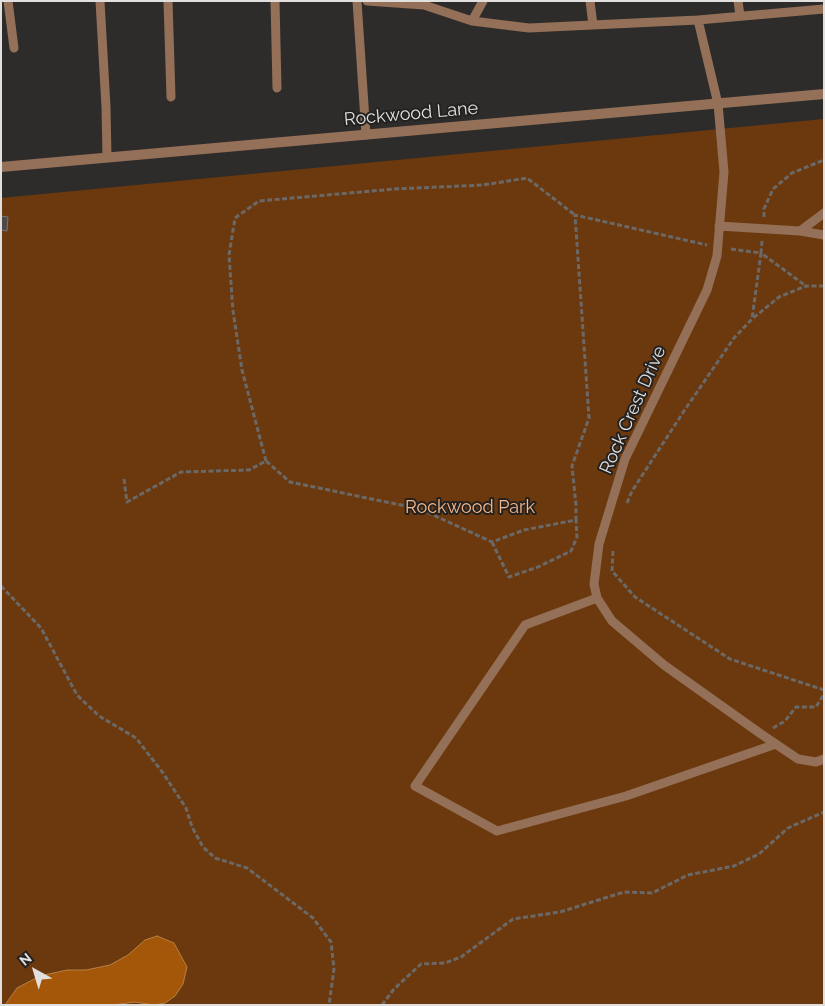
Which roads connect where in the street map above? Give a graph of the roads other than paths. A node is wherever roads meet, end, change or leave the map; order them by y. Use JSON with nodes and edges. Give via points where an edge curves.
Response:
{"nodes":[{"id":1,"x":8,"y":1,"type":"edge"},
{"id":2,"x":100,"y":1,"type":"edge"},
{"id":3,"x":168,"y":1,"type":"edge"},
{"id":4,"x":275,"y":1,"type":"edge"},
{"id":5,"x":357,"y":1,"type":"edge"},
{"id":6,"x":483,"y":1,"type":"edge"},
{"id":7,"x":590,"y":1,"type":"edge"},
{"id":8,"x":738,"y":1,"type":"edge"},
{"id":9,"x":373,"y":2,"type":"edge"},
{"id":10,"x":824,"y":9,"type":"edge"},
{"id":11,"x":740,"y":16,"type":"junction"},
{"id":12,"x":698,"y":20,"type":"junction"},
{"id":13,"x":472,"y":22,"type":"junction"},
{"id":14,"x":592,"y":25,"type":"junction"},
{"id":15,"x":14,"y":48,"type":"dead end"},
{"id":16,"x":277,"y":88,"type":"dead end"},
{"id":17,"x":824,"y":94,"type":"edge"},
{"id":18,"x":171,"y":97,"type":"dead end"},
{"id":19,"x":718,"y":104,"type":"junction"},
{"id":20,"x":366,"y":135,"type":"junction"},
{"id":21,"x":107,"y":158,"type":"junction"},
{"id":22,"x":1,"y":167,"type":"edge"},
{"id":23,"x":824,"y":213,"type":"edge"},
{"id":24,"x":719,"y":226,"type":"junction"},
{"id":25,"x":800,"y":231,"type":"junction"},
{"id":26,"x":824,"y":235,"type":"edge"},
{"id":27,"x":596,"y":598,"type":"junction"},
{"id":28,"x":776,"y":744,"type":"junction"},
{"id":29,"x":824,"y":759,"type":"edge"}],
"edges":[{"from":1,"to":15,"type":"lane"},
{"from":2,"to":21,"type":"lane"},
{"from":3,"to":18,"type":"lane"},
{"from":4,"to":16,"type":"lane"},
{"from":5,"to":20,"type":"lane"},
{"from":6,"to":13,"type":"lane"},
{"from":7,"to":14,"type":"lane"},
{"from":8,"to":11,"type":"lane"},
{"from":9,"to":13,"type":"lane","via":[[424,5]]},
{"from":10,"to":11,"type":"lane"},
{"from":11,"to":12,"type":"lane"},
{"from":12,"to":14,"type":"lane"},
{"from":12,"to":19,"type":"lane","name":"Rock Crest Drive"},
{"from":13,"to":14,"type":"lane","via":[[529,28]]},
{"from":17,"to":19,"type":"street","name":"Rockwood Lane"},
{"from":19,"to":20,"type":"street","name":"Rockwood Lane"},
{"from":19,"to":24,"type":"lane","name":"Rock Crest Drive","via":[[724,172]]},
{"from":20,"to":21,"type":"street","name":"Rockwood Lane"},
{"from":21,"to":22,"type":"street","name":"Rockwood Lane"},
{"from":23,"to":25,"type":"lane"},
{"from":24,"to":25,"type":"lane"},
{"from":24,"to":27,"type":"lane","name":"Rock Crest Drive","via":[[717,256],[706,290],[624,459],[599,544],[594,584]]},
{"from":25,"to":26,"type":"lane"},
{"from":27,"to":28,"type":"lane","via":[[612,621],[664,665]]},
{"from":27,"to":28,"type":"lane","via":[[526,625],[416,786],[497,831],[626,796]]},
{"from":28,"to":29,"type":"lane","via":[[798,759],[816,762]]}]}
